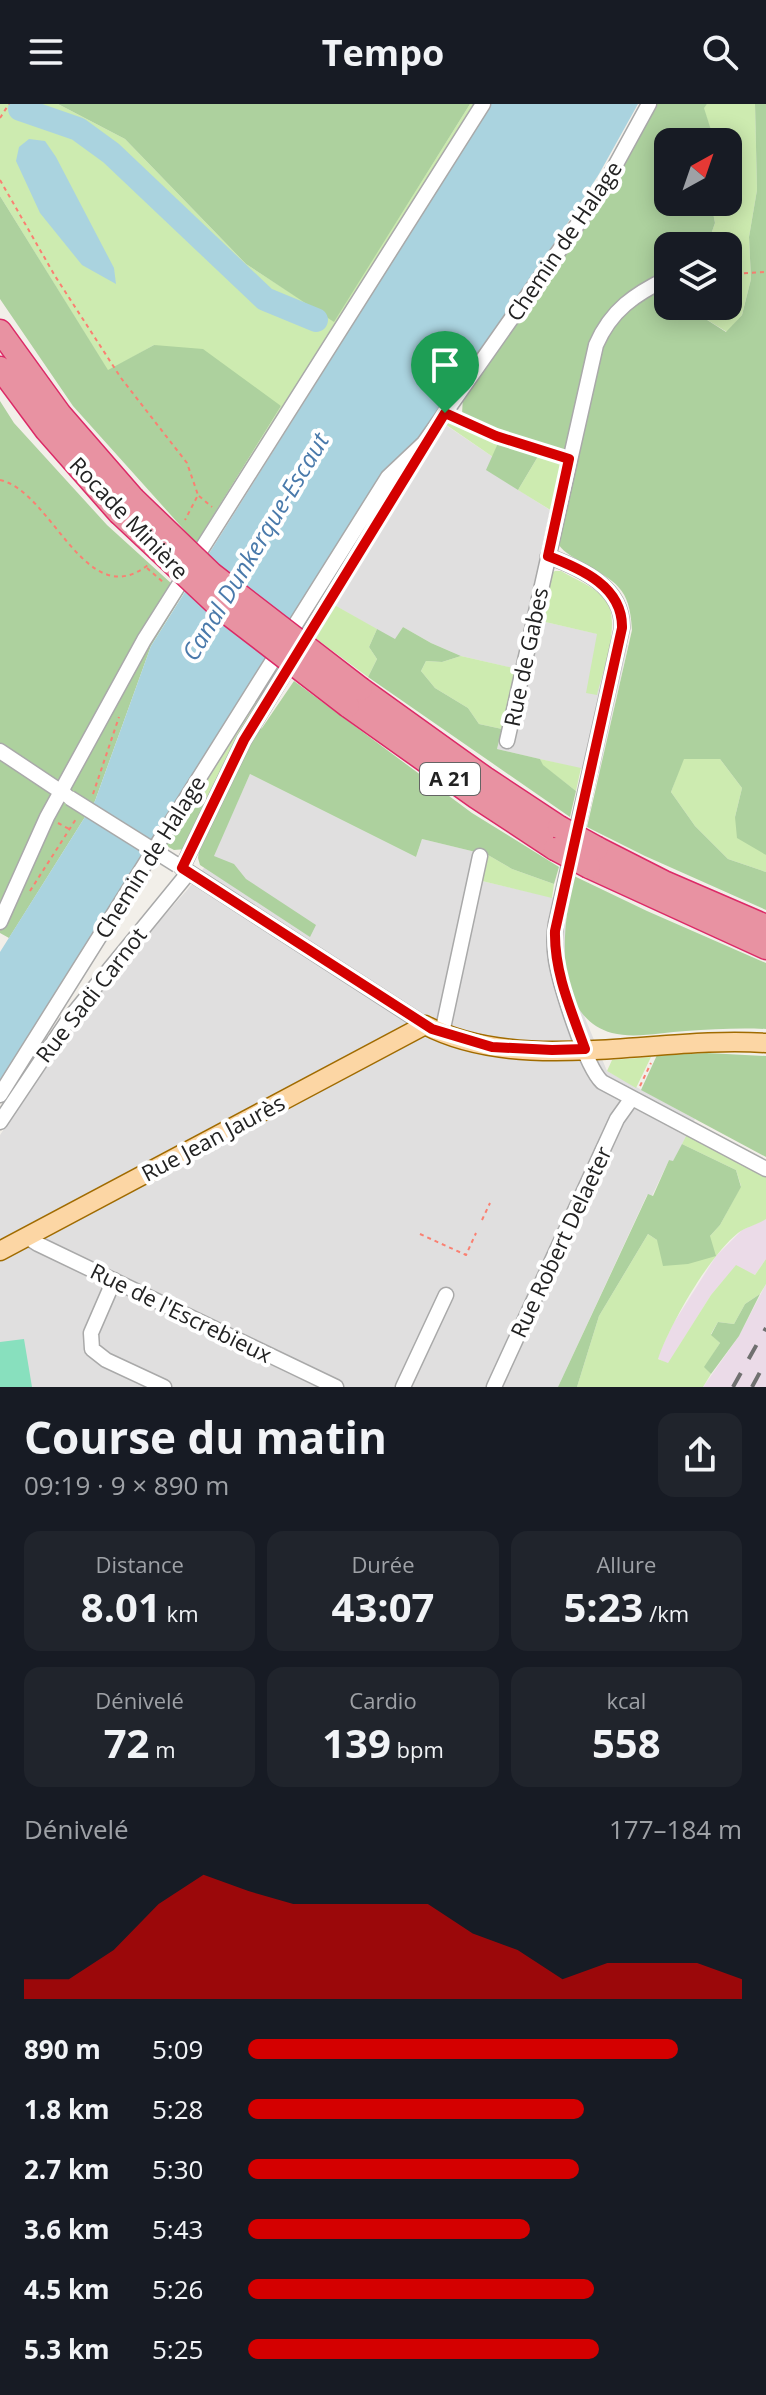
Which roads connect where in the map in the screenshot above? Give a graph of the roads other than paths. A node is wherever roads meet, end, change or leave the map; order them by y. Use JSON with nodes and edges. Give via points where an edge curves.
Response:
{"nodes":[{"id":1,"x":483,"y":104,"type":"edge"},
{"id":2,"x":649,"y":104,"type":"edge"},
{"id":3,"x":654,"y":285,"type":"edge"},
{"id":4,"x":0,"y":331,"type":"edge"},
{"id":5,"x":0,"y":368,"type":"edge"},
{"id":6,"x":424,"y":443,"type":"junction"},
{"id":7,"x":126,"y":506,"type":"junction"},
{"id":8,"x":548,"y":556,"type":"junction"},
{"id":9,"x":507,"y":741,"type":"dead end"},
{"id":10,"x":0,"y":751,"type":"edge"},
{"id":11,"x":65,"y":795,"type":"junction"},
{"id":12,"x":480,"y":856,"type":"dead end"},
{"id":13,"x":593,"y":858,"type":"junction"},
{"id":14,"x":183,"y":869,"type":"junction"},
{"id":15,"x":0,"y":922,"type":"edge"},
{"id":16,"x":766,"y":926,"type":"edge"},
{"id":17,"x":766,"y":948,"type":"edge"},
{"id":18,"x":433,"y":1029,"type":"junction"},
{"id":19,"x":766,"y":1043,"type":"edge"},
{"id":20,"x":585,"y":1049,"type":"junction"},
{"id":21,"x":0,"y":1095,"type":"edge"},
{"id":22,"x":632,"y":1098,"type":"junction"},
{"id":23,"x":0,"y":1122,"type":"edge"},
{"id":24,"x":766,"y":1169,"type":"edge"},
{"id":25,"x":27,"y":1237,"type":"junction"},
{"id":26,"x":1,"y":1248,"type":"edge"},
{"id":27,"x":114,"y":1280,"type":"junction"},
{"id":28,"x":446,"y":1295,"type":"dead end"},
{"id":29,"x":164,"y":1387,"type":"edge"},
{"id":30,"x":336,"y":1387,"type":"edge"},
{"id":31,"x":403,"y":1387,"type":"edge"},
{"id":32,"x":494,"y":1387,"type":"edge"}],
"edges":[{"from":1,"to":11,"type":"street","via":[[144,640]]},
{"from":2,"to":6,"type":"street","name":"Chemin de Halage","via":[[603,188]]},
{"from":3,"to":8,"type":"street","name":"Rue de Gabes","via":[[629,298],[602,331]]},
{"from":4,"to":7,"type":"highway","name":"Rocade Minière","number":"A 21"},
{"from":5,"to":7,"type":"highway","name":"Rocade Minière","number":"A 21","via":[[46,430]]},
{"from":6,"to":14,"type":"street","name":"Rue Sadi Carnot","via":[[244,740]]},
{"from":6,"to":21,"type":"street","name":"Chemin de Halage","via":[[388,477]]},
{"from":7,"to":13,"type":"highway","name":"Rocade Minière","number":"A 21","bridge":true,"via":[[154,548],[238,623],[354,697],[476,797]]},
{"from":8,"to":9,"type":"street","name":"Rue de Gabes"},
{"from":8,"to":20,"type":"street","via":[[607,588],[622,614],[555,931],[561,981]]},
{"from":10,"to":11,"type":"street"},
{"from":11,"to":14,"type":"street","bridge":true},
{"from":11,"to":15,"type":"street"},
{"from":12,"to":18,"type":"street"},
{"from":13,"to":16,"type":"highway","name":"Rocade Minière","number":"A 21"},
{"from":13,"to":17,"type":"highway","name":"Rocade Minière","number":"A 21"},
{"from":14,"to":18,"type":"street"},
{"from":14,"to":23,"type":"street","name":"Rue Sadi Carnot","via":[[69,1019]]},
{"from":18,"to":20,"type":"main road","via":[[501,1048]]},
{"from":18,"to":25,"type":"main road","name":"Rue Jean Jaurès"},
{"from":19,"to":20,"type":"main road"},
{"from":20,"to":22,"type":"street","via":[[597,1078]]},
{"from":22,"to":24,"type":"street"},
{"from":22,"to":32,"type":"street","name":"Rue Robert Delaeter","via":[[617,1119]]},
{"from":25,"to":26,"type":"main road","name":"Rue Jean Jaurès"},
{"from":25,"to":27,"type":"street","name":"Rue de l'Escrebieux"},
{"from":27,"to":29,"type":"street","via":[[91,1333],[92,1349]]},
{"from":27,"to":30,"type":"street","name":"Rue de l'Escrebieux"},
{"from":28,"to":31,"type":"street"}]}
